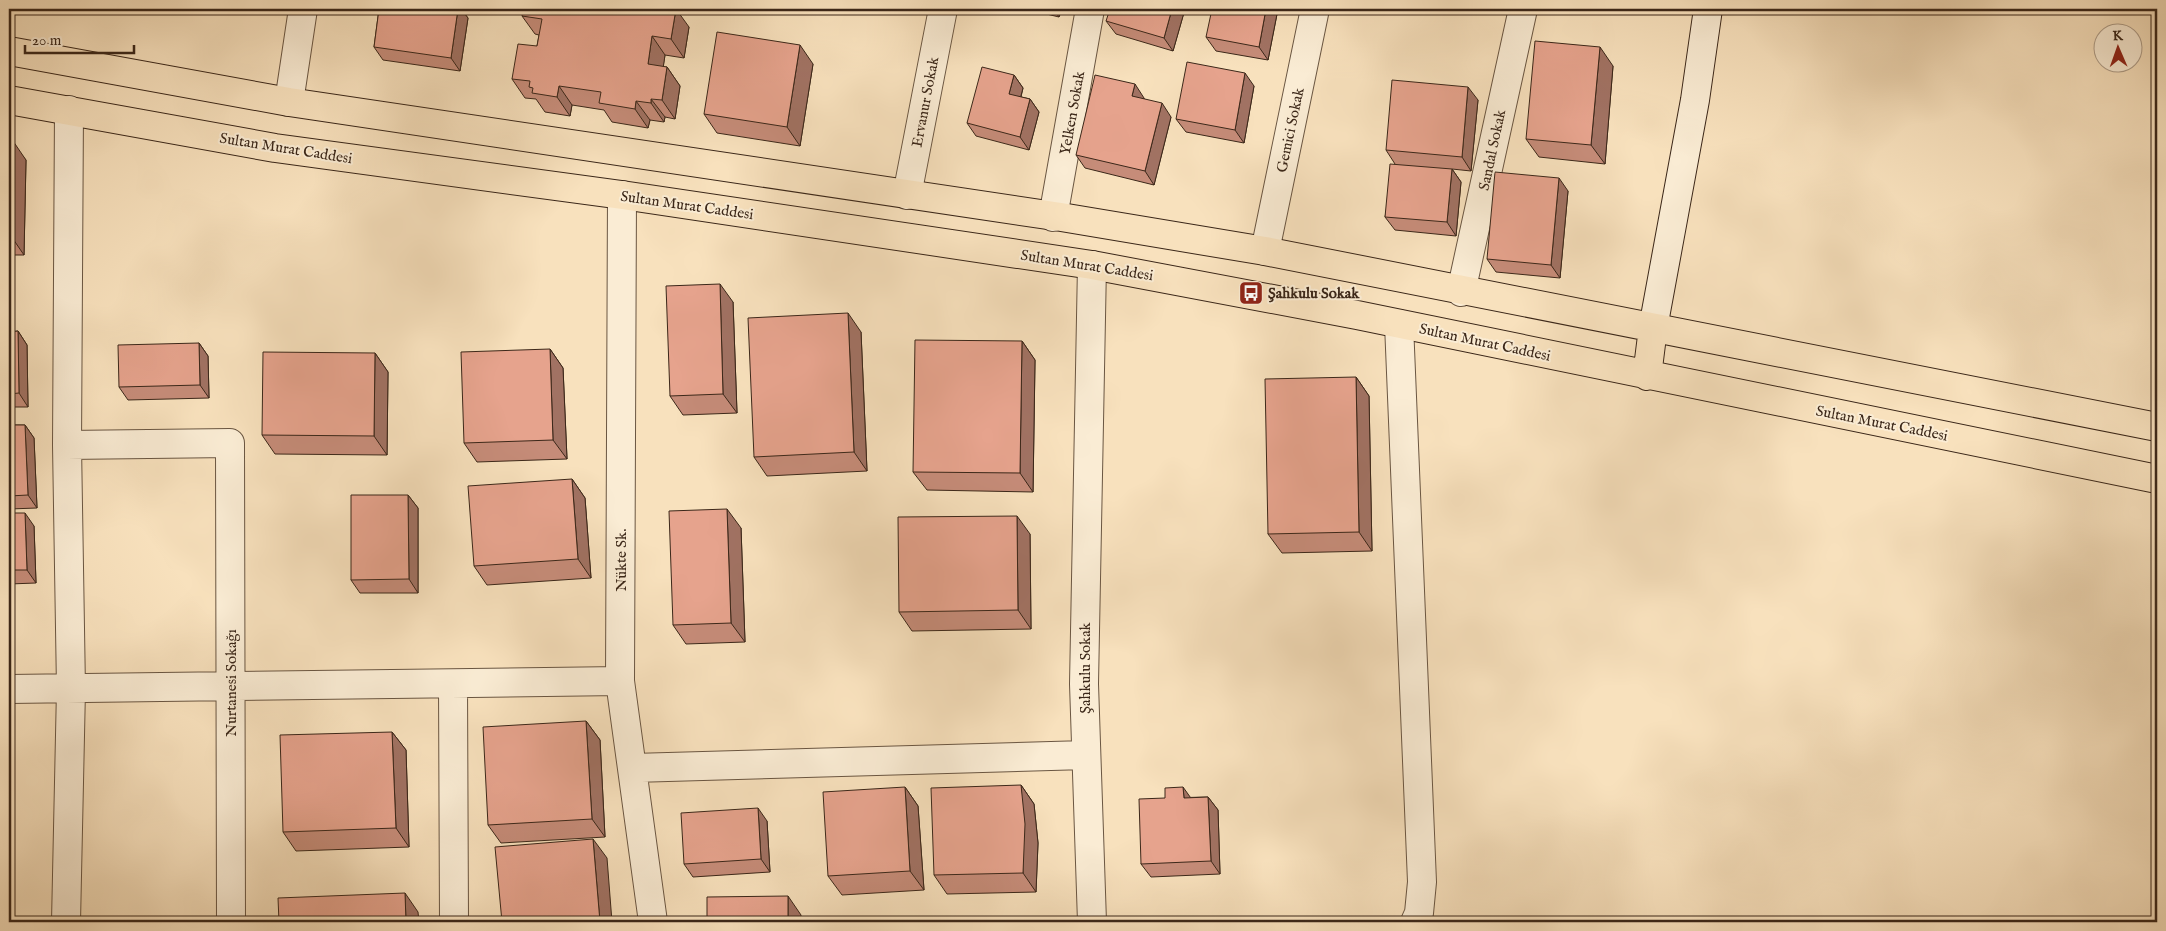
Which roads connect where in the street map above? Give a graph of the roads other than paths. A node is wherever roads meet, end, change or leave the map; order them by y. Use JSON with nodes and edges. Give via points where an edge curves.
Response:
{"nodes":[{"id":1,"x":303,"y":9,"type":"edge"},
{"id":2,"x":943,"y":9,"type":"edge"},
{"id":3,"x":1090,"y":9,"type":"edge"},
{"id":4,"x":1315,"y":9,"type":"edge"},
{"id":5,"x":1523,"y":9,"type":"edge"},
{"id":6,"x":1708,"y":9,"type":"edge"},
{"id":7,"x":9,"y":51,"type":"edge"},
{"id":8,"x":9,"y":100,"type":"edge"},
{"id":9,"x":289,"y":102,"type":"junction"},
{"id":10,"x":69,"y":110,"type":"junction"},
{"id":11,"x":622,"y":195,"type":"junction"},
{"id":12,"x":907,"y":195,"type":"junction"},
{"id":13,"x":1054,"y":216,"type":"junction"},
{"id":14,"x":1265,"y":251,"type":"junction"},
{"id":15,"x":1092,"y":265,"type":"junction"},
{"id":16,"x":1461,"y":292,"type":"junction"},
{"id":17,"x":1399,"y":324,"type":"junction"},
{"id":18,"x":1653,"y":328,"type":"junction"},
{"id":19,"x":1647,"y":376,"type":"junction"},
{"id":20,"x":2157,"y":427,"type":"edge"},
{"id":21,"x":68,"y":445,"type":"junction"},
{"id":22,"x":2157,"y":479,"type":"edge"},
{"id":23,"x":620,"y":681,"type":"junction"},
{"id":24,"x":453,"y":684,"type":"junction"},
{"id":25,"x":231,"y":686,"type":"junction"},
{"id":26,"x":71,"y":688,"type":"junction"},
{"id":27,"x":9,"y":689,"type":"edge"},
{"id":28,"x":1086,"y":755,"type":"junction"},
{"id":29,"x":633,"y":768,"type":"junction"},
{"id":30,"x":66,"y":922,"type":"edge"},
{"id":31,"x":231,"y":922,"type":"edge"},
{"id":32,"x":454,"y":922,"type":"edge"},
{"id":33,"x":653,"y":922,"type":"edge"},
{"id":34,"x":1092,"y":922,"type":"edge"},
{"id":35,"x":1415,"y":922,"type":"edge"}],
"edges":[{"from":1,"to":9,"type":"street"},
{"from":2,"to":12,"type":"street","name":"Ervanur Sokak"},
{"from":3,"to":13,"type":"street","name":"Yelken Sokak"},
{"from":4,"to":14,"type":"street","name":"Gemici Sokak"},
{"from":5,"to":16,"type":"street","name":"Sandal Sokak"},
{"from":6,"to":18,"type":"street"},
{"from":7,"to":9,"type":"main road"},
{"from":8,"to":10,"type":"main road","name":"Sultan Murat Caddesi"},
{"from":9,"to":12,"type":"main road"},
{"from":10,"to":11,"type":"main road","name":"Sultan Murat Caddesi","via":[[275,148]]},
{"from":10,"to":21,"type":"street"},
{"from":11,"to":15,"type":"main road","name":"Sultan Murat Caddesi"},
{"from":11,"to":23,"type":"street","name":"Nükte Sk."},
{"from":12,"to":13,"type":"main road"},
{"from":13,"to":14,"type":"main road"},
{"from":14,"to":16,"type":"main road"},
{"from":15,"to":17,"type":"main road","name":"Sultan Murat Caddesi"},
{"from":15,"to":28,"type":"street","name":"Şahkulu Sokak","via":[[1084,684]]},
{"from":16,"to":18,"type":"main road"},
{"from":17,"to":19,"type":"main road","name":"Sultan Murat Caddesi"},
{"from":17,"to":35,"type":"street","via":[[1422,882]]},
{"from":18,"to":19,"type":"main road"},
{"from":18,"to":20,"type":"main road"},
{"from":19,"to":22,"type":"main road","name":"Sultan Murat Caddesi"},
{"from":21,"to":25,"type":"street","name":"Nurtanesi Sokağı","via":[[230,443]]},
{"from":21,"to":26,"type":"street"},
{"from":23,"to":24,"type":"street"},
{"from":23,"to":29,"type":"street","name":"Nükte Sk."},
{"from":24,"to":25,"type":"street"},
{"from":24,"to":32,"type":"street"},
{"from":25,"to":26,"type":"street"},
{"from":25,"to":31,"type":"street","name":"Nurtanesi Sokağı"},
{"from":26,"to":27,"type":"street"},
{"from":26,"to":30,"type":"street"},
{"from":28,"to":29,"type":"street"},
{"from":28,"to":34,"type":"street","name":"Şahkulu Sokak"},
{"from":29,"to":33,"type":"street","name":"Nükte Sk."}]}
